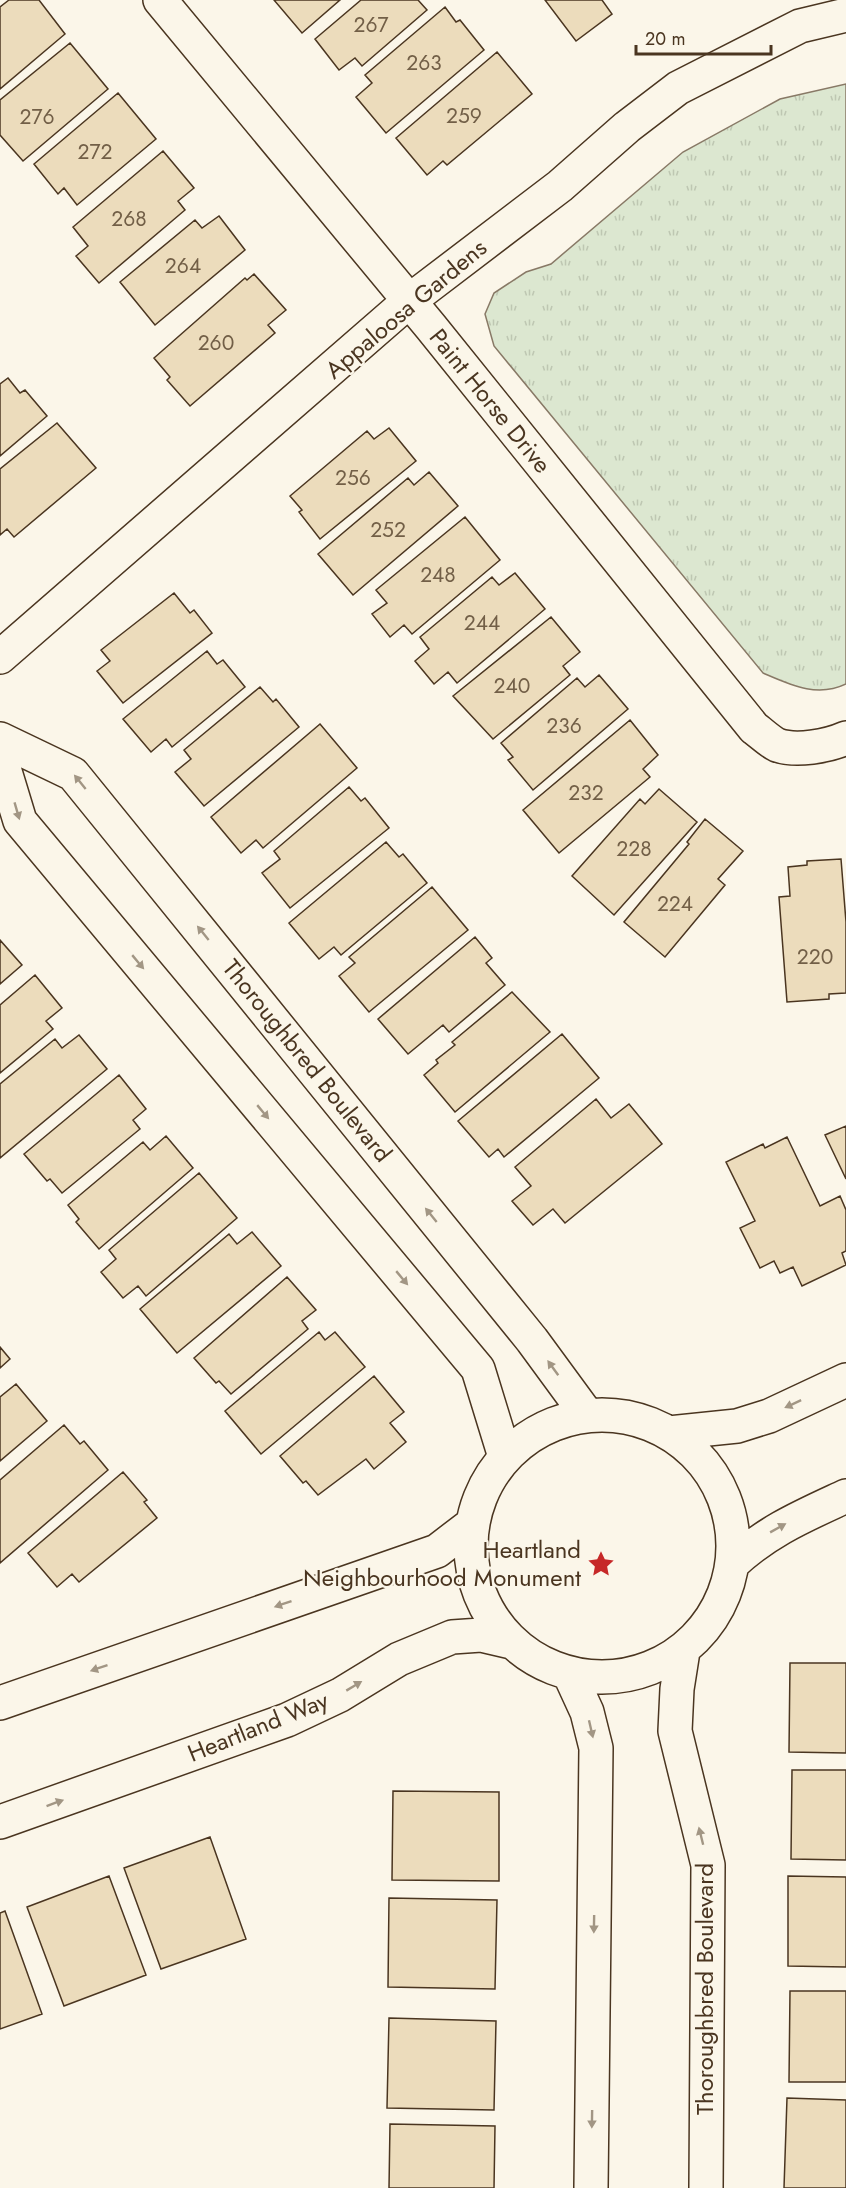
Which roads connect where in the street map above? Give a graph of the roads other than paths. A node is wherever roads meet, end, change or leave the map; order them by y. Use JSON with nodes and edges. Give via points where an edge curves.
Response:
{"nodes":[{"id":1,"x":160,"y":0,"type":"edge"},
{"id":2,"x":846,"y":15,"type":"edge"},
{"id":3,"x":409,"y":302,"type":"junction"},
{"id":4,"x":0,"y":657,"type":"edge"},
{"id":5,"x":846,"y":738,"type":"edge"},
{"id":6,"x":0,"y":739,"type":"edge"},
{"id":7,"x":0,"y":755,"type":"edge"},
{"id":8,"x":846,"y":1380,"type":"edge"},
{"id":9,"x":586,"y":1415,"type":"junction"},
{"id":10,"x":669,"y":1432,"type":"junction"},
{"id":11,"x":505,"y":1457,"type":"junction"},
{"id":12,"x":846,"y":1496,"type":"edge"},
{"id":13,"x":471,"y":1526,"type":"junction"},
{"id":14,"x":732,"y":1564,"type":"junction"},
{"id":15,"x":511,"y":1642,"type":"junction"},
{"id":16,"x":683,"y":1651,"type":"junction"},
{"id":17,"x":570,"y":1675,"type":"junction"},
{"id":18,"x":0,"y":1703,"type":"edge"},
{"id":19,"x":0,"y":1822,"type":"edge"},
{"id":20,"x":591,"y":2188,"type":"edge"},
{"id":21,"x":706,"y":2188,"type":"edge"}],
"edges":[{"from":1,"to":3,"type":"street","name":"Paint Horse Drive"},
{"from":2,"to":3,"type":"street","name":"Appaloosa Gardens","via":[[800,26],[678,88],[560,186]]},
{"from":3,"to":4,"type":"street","name":"Appaloosa Gardens"},
{"from":3,"to":5,"type":"street","name":"Paint Horse Drive","via":[[754,728],[777,745],[795,747],[832,745]]},
{"from":9,"to":6,"type":"street","name":"Thoroughbred Boulevard","one_way":true,"via":[[532,1340],[73,774]]},
{"from":7,"to":11,"type":"street","one_way":true,"via":[[20,821],[478,1369]]},
{"from":8,"to":10,"type":"street","one_way":true,"via":[[769,1416],[736,1426]]},
{"from":9,"to":10,"type":"street","via":[[615,1415]]},
{"from":9,"to":11,"type":"street","via":[[556,1423],[529,1437]]},
{"from":10,"to":14,"type":"street","via":[[699,1457],[721,1489],[732,1526]]},
{"from":11,"to":13,"type":"street","via":[[483,1488]]},
{"from":14,"to":12,"type":"street","one_way":true,"via":[[778,1527]]},
{"from":13,"to":15,"type":"street","via":[[471,1568],[481,1598]]},
{"from":13,"to":18,"type":"street","one_way":true,"via":[[437,1551]]},
{"from":14,"to":16,"type":"street","via":[[724,1597],[707,1626]]},
{"from":15,"to":17,"type":"street","via":[[538,1662]]},
{"from":19,"to":15,"type":"street","name":"Heartland Way","one_way":true,"via":[[287,1720],[399,1659],[452,1637],[481,1635]]},
{"from":16,"to":17,"type":"street","via":[[648,1670],[610,1678]]},
{"from":21,"to":16,"type":"street","name":"Thoroughbred Boulevard","one_way":true,"via":[[708,1865],[675,1731]]},
{"from":17,"to":20,"type":"street","one_way":true,"via":[[587,1712],[596,1748]]}]}
